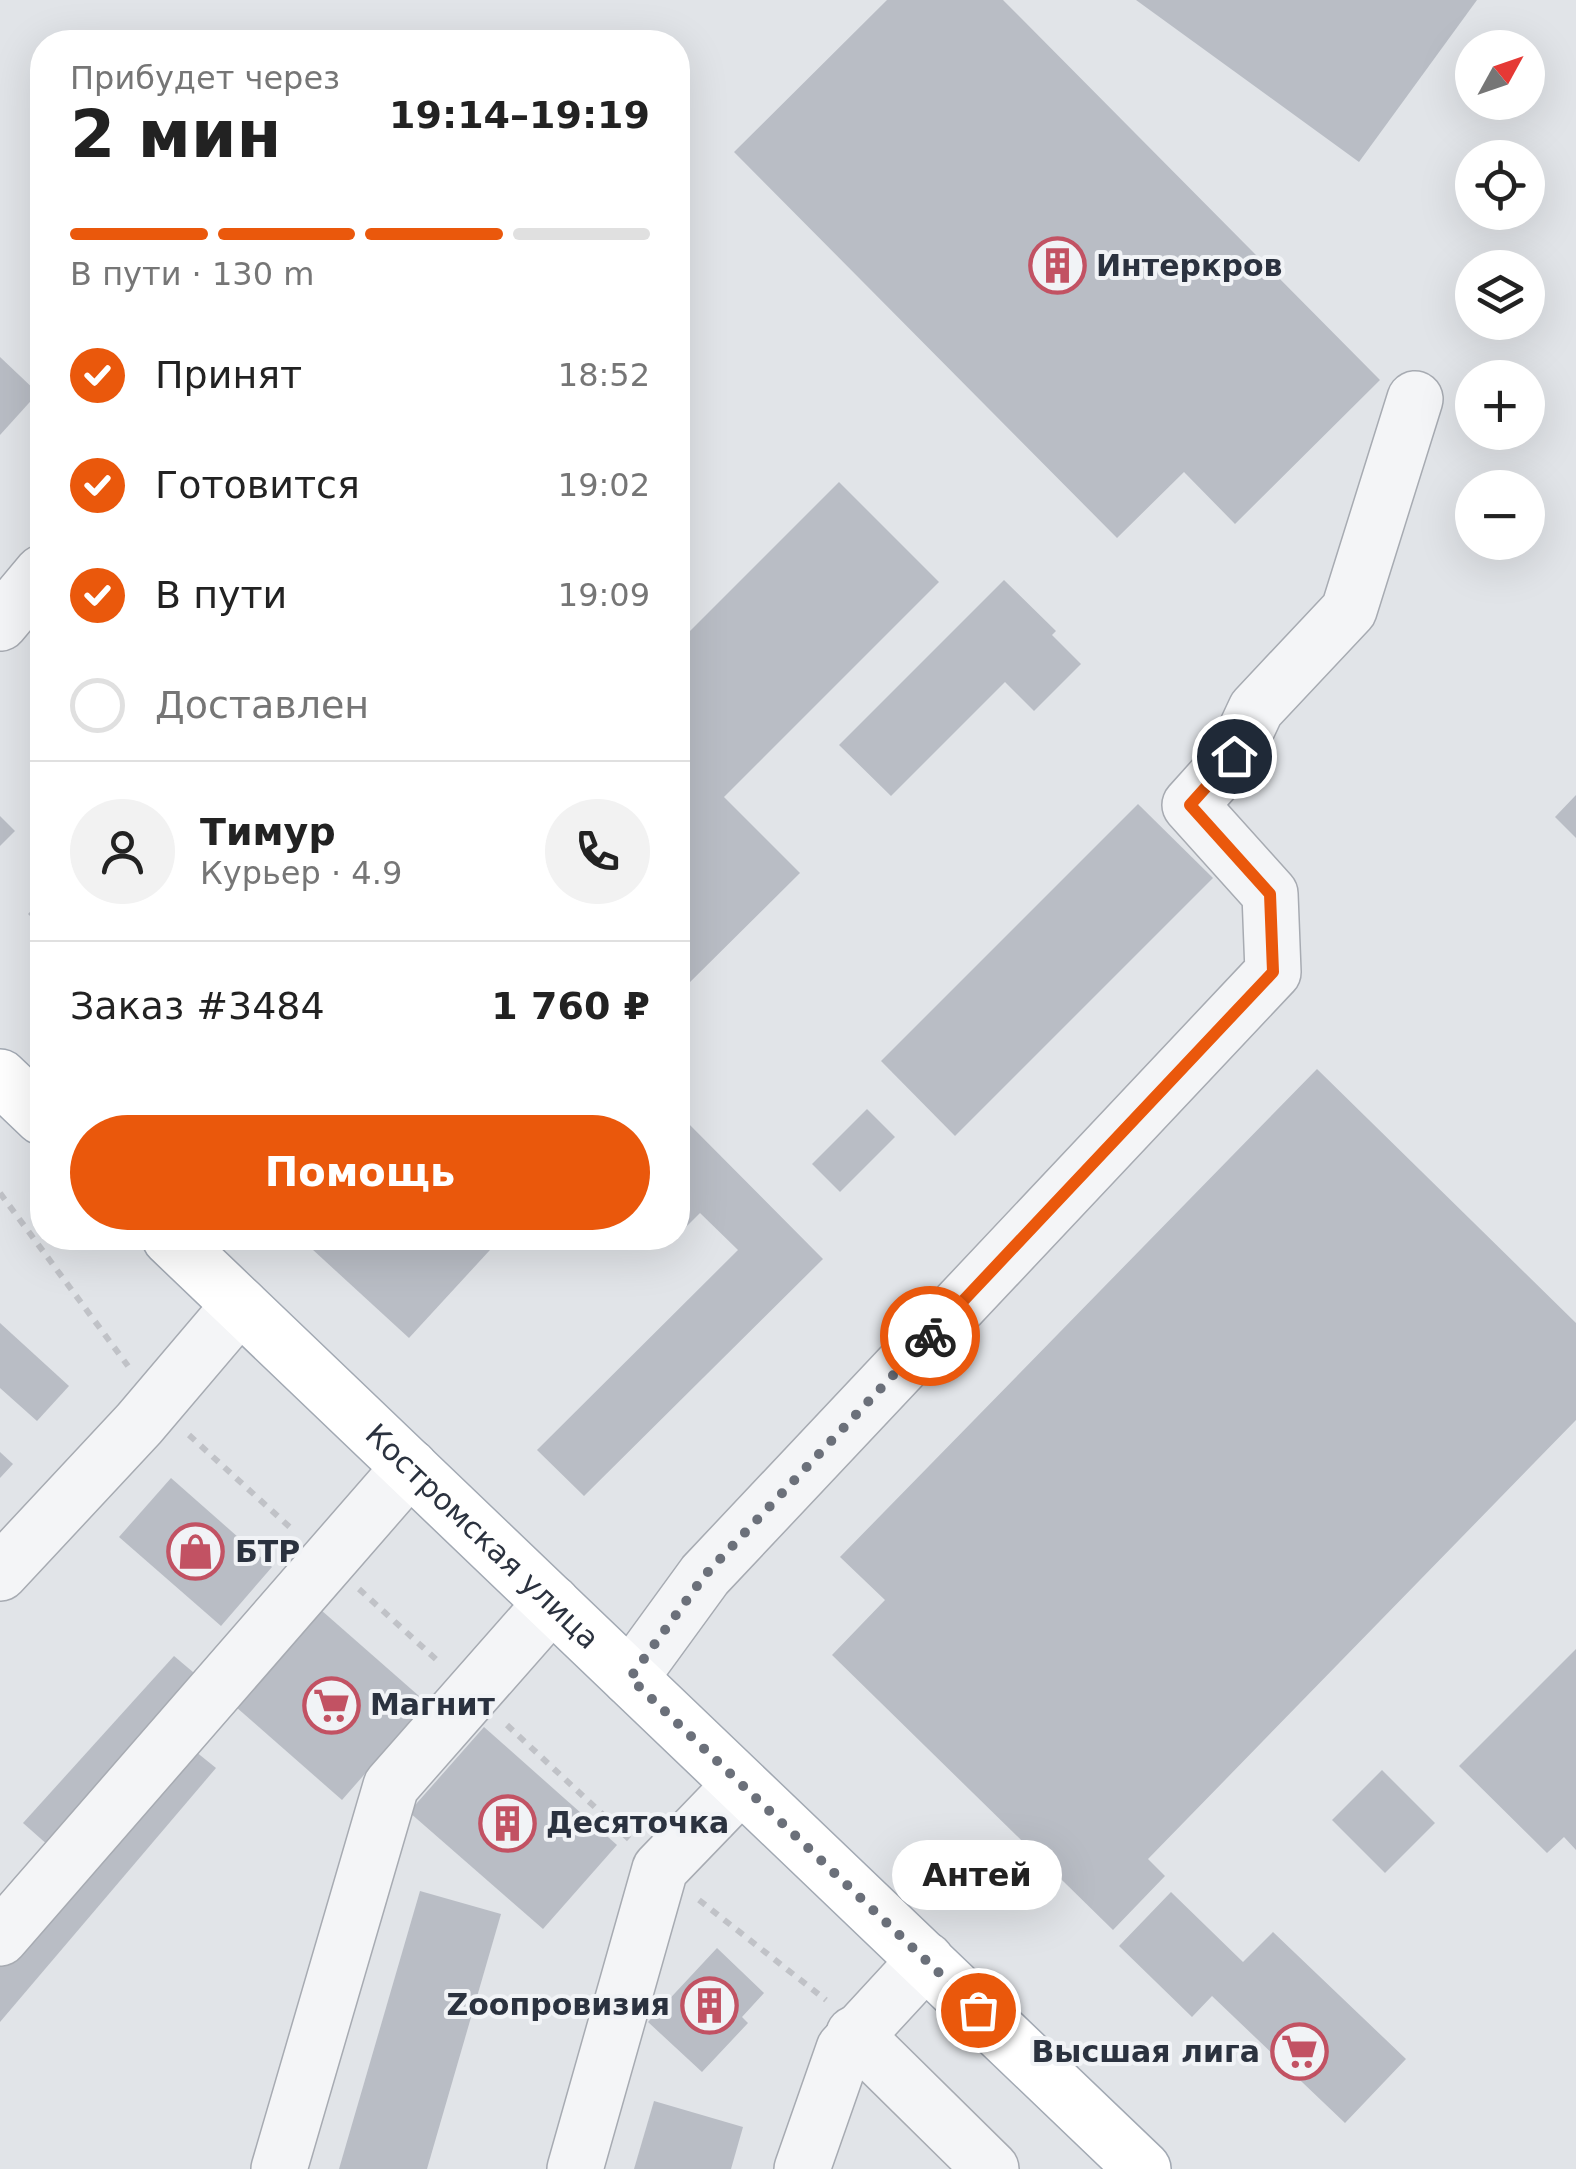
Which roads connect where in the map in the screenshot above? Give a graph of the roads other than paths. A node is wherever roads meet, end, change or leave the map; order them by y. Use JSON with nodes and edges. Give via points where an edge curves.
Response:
{"nodes":[{"id":1,"x":1414,"y":398,"type":"dead end"},
{"id":2,"x":30,"y":587,"type":"edge"},
{"id":3,"x":0,"y":622,"type":"edge"},
{"id":4,"x":0,"y":1077,"type":"edge"},
{"id":5,"x":30,"y":1106,"type":"edge"},
{"id":6,"x":183,"y":1250,"type":"edge"},
{"id":7,"x":240,"y":1305,"type":"junction"},
{"id":8,"x":410,"y":1467,"type":"junction"},
{"id":9,"x":0,"y":1573,"type":"edge"},
{"id":10,"x":552,"y":1603,"type":"junction"},
{"id":11,"x":630,"y":1678,"type":"junction"},
{"id":12,"x":741,"y":1785,"type":"junction"},
{"id":13,"x":0,"y":1938,"type":"edge"},
{"id":14,"x":926,"y":1960,"type":"junction"},
{"id":15,"x":854,"y":2034,"type":"junction"},
{"id":16,"x":279,"y":2169,"type":"edge"},
{"id":17,"x":575,"y":2169,"type":"edge"},
{"id":18,"x":802,"y":2169,"type":"edge"},
{"id":19,"x":992,"y":2169,"type":"edge"},
{"id":20,"x":1143,"y":2169,"type":"edge"}],
"edges":[{"from":1,"to":11,"type":"street","via":[[1349,610],[1256,709],[1234,756],[1190,805],[1270,894],[1273,972],[705,1575]]},
{"from":2,"to":3,"type":"street"},
{"from":4,"to":5,"type":"main road"},
{"from":6,"to":7,"type":"main road","name":"Костромская улица"},
{"from":7,"to":8,"type":"main road","name":"Костромская улица"},
{"from":7,"to":9,"type":"street"},
{"from":8,"to":10,"type":"main road","name":"Костромская улица"},
{"from":8,"to":13,"type":"street"},
{"from":10,"to":11,"type":"main road","name":"Костромская улица"},
{"from":10,"to":16,"type":"street","via":[[392,1786]]},
{"from":11,"to":12,"type":"main road","name":"Костромская улица"},
{"from":12,"to":14,"type":"main road","name":"Костромская улица"},
{"from":12,"to":17,"type":"street","via":[[660,1869]]},
{"from":14,"to":15,"type":"street"},
{"from":14,"to":20,"type":"main road","name":"Костромская улица"},
{"from":15,"to":18,"type":"street"},
{"from":15,"to":19,"type":"street"}]}
